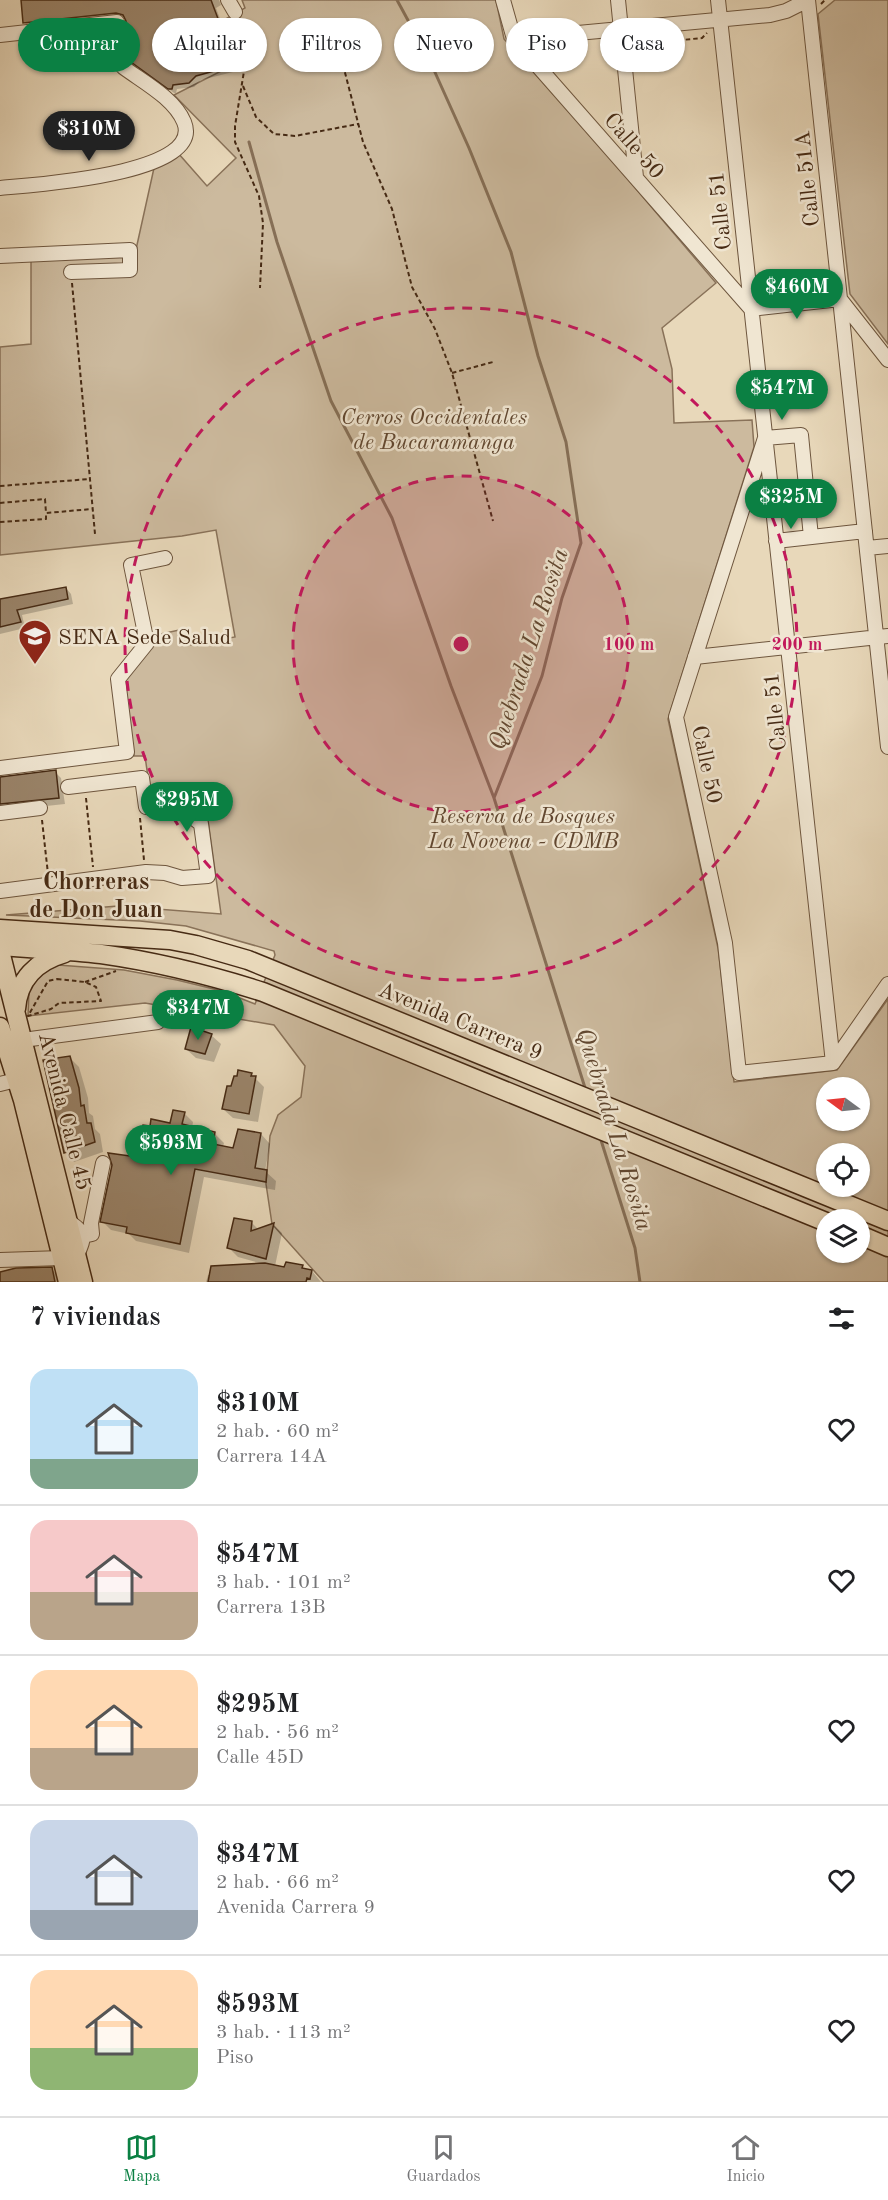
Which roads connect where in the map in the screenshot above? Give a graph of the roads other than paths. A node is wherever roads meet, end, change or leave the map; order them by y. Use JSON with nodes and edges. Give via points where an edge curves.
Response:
{"nodes":[{"id":1,"x":503,"y":0,"type":"edge"},
{"id":2,"x":618,"y":0,"type":"edge"},
{"id":3,"x":718,"y":0,"type":"edge"},
{"id":4,"x":808,"y":0,"type":"edge"},
{"id":5,"x":508,"y":18,"type":"edge"},
{"id":6,"x":620,"y":18,"type":"edge"},
{"id":7,"x":720,"y":20,"type":"junction"},
{"id":8,"x":685,"y":23,"type":"edge"},
{"id":9,"x":0,"y":35,"type":"edge"},
{"id":10,"x":543,"y":72,"type":"edge"},
{"id":11,"x":625,"y":72,"type":"edge"},
{"id":12,"x":636,"y":177,"type":"junction"},
{"id":13,"x":0,"y":188,"type":"edge"},
{"id":14,"x":0,"y":256,"type":"edge"},
{"id":15,"x":71,"y":272,"type":"road end"},
{"id":16,"x":840,"y":299,"type":"junction"},
{"id":17,"x":751,"y":309,"type":"junction"},
{"id":18,"x":888,"y":360,"type":"edge"},
{"id":19,"x":765,"y":438,"type":"junction"},
{"id":20,"x":865,"y":531,"type":"junction"},
{"id":21,"x":811,"y":537,"type":"junction"},
{"id":22,"x":776,"y":541,"type":"junction"},
{"id":23,"x":888,"y":546,"type":"edge"},
{"id":24,"x":867,"y":549,"type":"junction"},
{"id":25,"x":165,"y":558,"type":"dead end"},
{"id":26,"x":882,"y":636,"type":"edge"},
{"id":27,"x":788,"y":647,"type":"junction"},
{"id":28,"x":695,"y":657,"type":"junction"},
{"id":29,"x":888,"y":747,"type":"edge"},
{"id":30,"x":0,"y":768,"type":"edge"},
{"id":31,"x":68,"y":787,"type":"dead end"},
{"id":32,"x":40,"y":808,"type":"road end"},
{"id":33,"x":0,"y":813,"type":"edge"},
{"id":34,"x":0,"y":891,"type":"edge"},
{"id":35,"x":0,"y":929,"type":"edge"},
{"id":36,"x":0,"y":946,"type":"edge"},
{"id":37,"x":0,"y":951,"type":"edge"},
{"id":38,"x":72,"y":951,"type":"junction"},
{"id":39,"x":888,"y":984,"type":"edge"},
{"id":40,"x":16,"y":1011,"type":"junction"},
{"id":41,"x":158,"y":1022,"type":"dead end"},
{"id":42,"x":0,"y":1027,"type":"edge"},
{"id":43,"x":23,"y":1040,"type":"junction"},
{"id":44,"x":833,"y":1062,"type":"junction"},
{"id":45,"x":17,"y":1080,"type":"edge"},
{"id":46,"x":103,"y":1163,"type":"dead end"},
{"id":47,"x":816,"y":1218,"type":"edge"},
{"id":48,"x":68,"y":1221,"type":"junction"},
{"id":49,"x":888,"y":1221,"type":"edge"},
{"id":50,"x":82,"y":1236,"type":"junction"},
{"id":51,"x":870,"y":1239,"type":"edge"},
{"id":52,"x":888,"y":1247,"type":"edge"},
{"id":53,"x":69,"y":1256,"type":"junction"},
{"id":54,"x":0,"y":1260,"type":"edge"},
{"id":55,"x":68,"y":1282,"type":"edge"},
{"id":56,"x":83,"y":1282,"type":"edge"}],
"edges":[{"from":1,"to":5,"type":"street","name":"Calle 50"},
{"from":2,"to":6,"type":"street"},
{"from":3,"to":7,"type":"street","name":"Calle 51"},
{"from":4,"to":7,"type":"street","via":[[770,15]]},
{"from":4,"to":16,"type":"street","name":"Calle 51A"},
{"from":7,"to":8,"type":"street"},
{"from":7,"to":17,"type":"street","name":"Calle 51"},
{"from":9,"to":13,"type":"street","via":[[117,22],[123,67],[176,109],[184,120],[186,136],[174,151],[134,169]]},
{"from":10,"to":12,"type":"street","name":"Calle 50"},
{"from":11,"to":12,"type":"street"},
{"from":12,"to":17,"type":"street","name":"Calle 50"},
{"from":14,"to":15,"type":"street","via":[[130,250],[130,270]]},
{"from":16,"to":17,"type":"street"},
{"from":16,"to":18,"type":"street"},
{"from":16,"to":20,"type":"street","name":"Calle 51A"},
{"from":17,"to":19,"type":"street","name":"Calle 51"},
{"from":19,"to":21,"type":"street","via":[[801,435]]},
{"from":19,"to":22,"type":"street","name":"Calle 51"},
{"from":19,"to":28,"type":"street","name":"Calle 50"},
{"from":20,"to":21,"type":"street"},
{"from":20,"to":24,"type":"street","name":"Calle 51A"},
{"from":21,"to":22,"type":"street"},
{"from":22,"to":27,"type":"street","name":"Calle 51"},
{"from":23,"to":24,"type":"street"},
{"from":24,"to":26,"type":"street","name":"Calle 51A"},
{"from":25,"to":30,"type":"street","via":[[131,565],[147,642],[118,679],[127,752]]},
{"from":26,"to":27,"type":"street"},
{"from":26,"to":29,"type":"street","name":"Calle 51A"},
{"from":27,"to":28,"type":"street"},
{"from":27,"to":44,"type":"street","name":"Calle 51"},
{"from":28,"to":44,"type":"street","name":"Calle 50","via":[[676,717],[724,943],[740,1073]]},
{"from":31,"to":34,"type":"street","via":[[142,778],[146,807],[177,805],[201,824],[208,876],[182,878],[146,872]]},
{"from":32,"to":33,"type":"street"},
{"from":35,"to":49,"type":"main road","name":"Avenida Carrera 9","via":[[170,940],[223,952]]},
{"from":36,"to":38,"type":"main road"},
{"from":37,"to":40,"type":"main road","name":"Avenida Calle 45"},
{"from":38,"to":40,"type":"main road","via":[[48,959],[32,971],[19,994]]},
{"from":38,"to":47,"type":"main road","via":[[166,965],[263,992]]},
{"from":39,"to":44,"type":"street"},
{"from":40,"to":43,"type":"main road","name":"Avenida Calle 45"},
{"from":41,"to":43,"type":"street"},
{"from":42,"to":45,"type":"main road","name":"Avenida Calle 45"},
{"from":43,"to":45,"type":"main road","name":"Avenida Calle 45"},
{"from":45,"to":48,"type":"main road","name":"Avenida Calle 45"},
{"from":45,"to":53,"type":"main road","name":"Avenida Calle 45"},
{"from":46,"to":50,"type":"street","via":[[92,1234]]},
{"from":48,"to":50,"type":"street"},
{"from":48,"to":53,"type":"main road","name":"Avenida Calle 45"},
{"from":50,"to":53,"type":"street","via":[[84,1240]]},
{"from":51,"to":52,"type":"main road"},
{"from":53,"to":54,"type":"street"},
{"from":53,"to":55,"type":"main road","name":"Avenida Calle 45"},
{"from":53,"to":56,"type":"main road","name":"Avenida Calle 45"}]}
